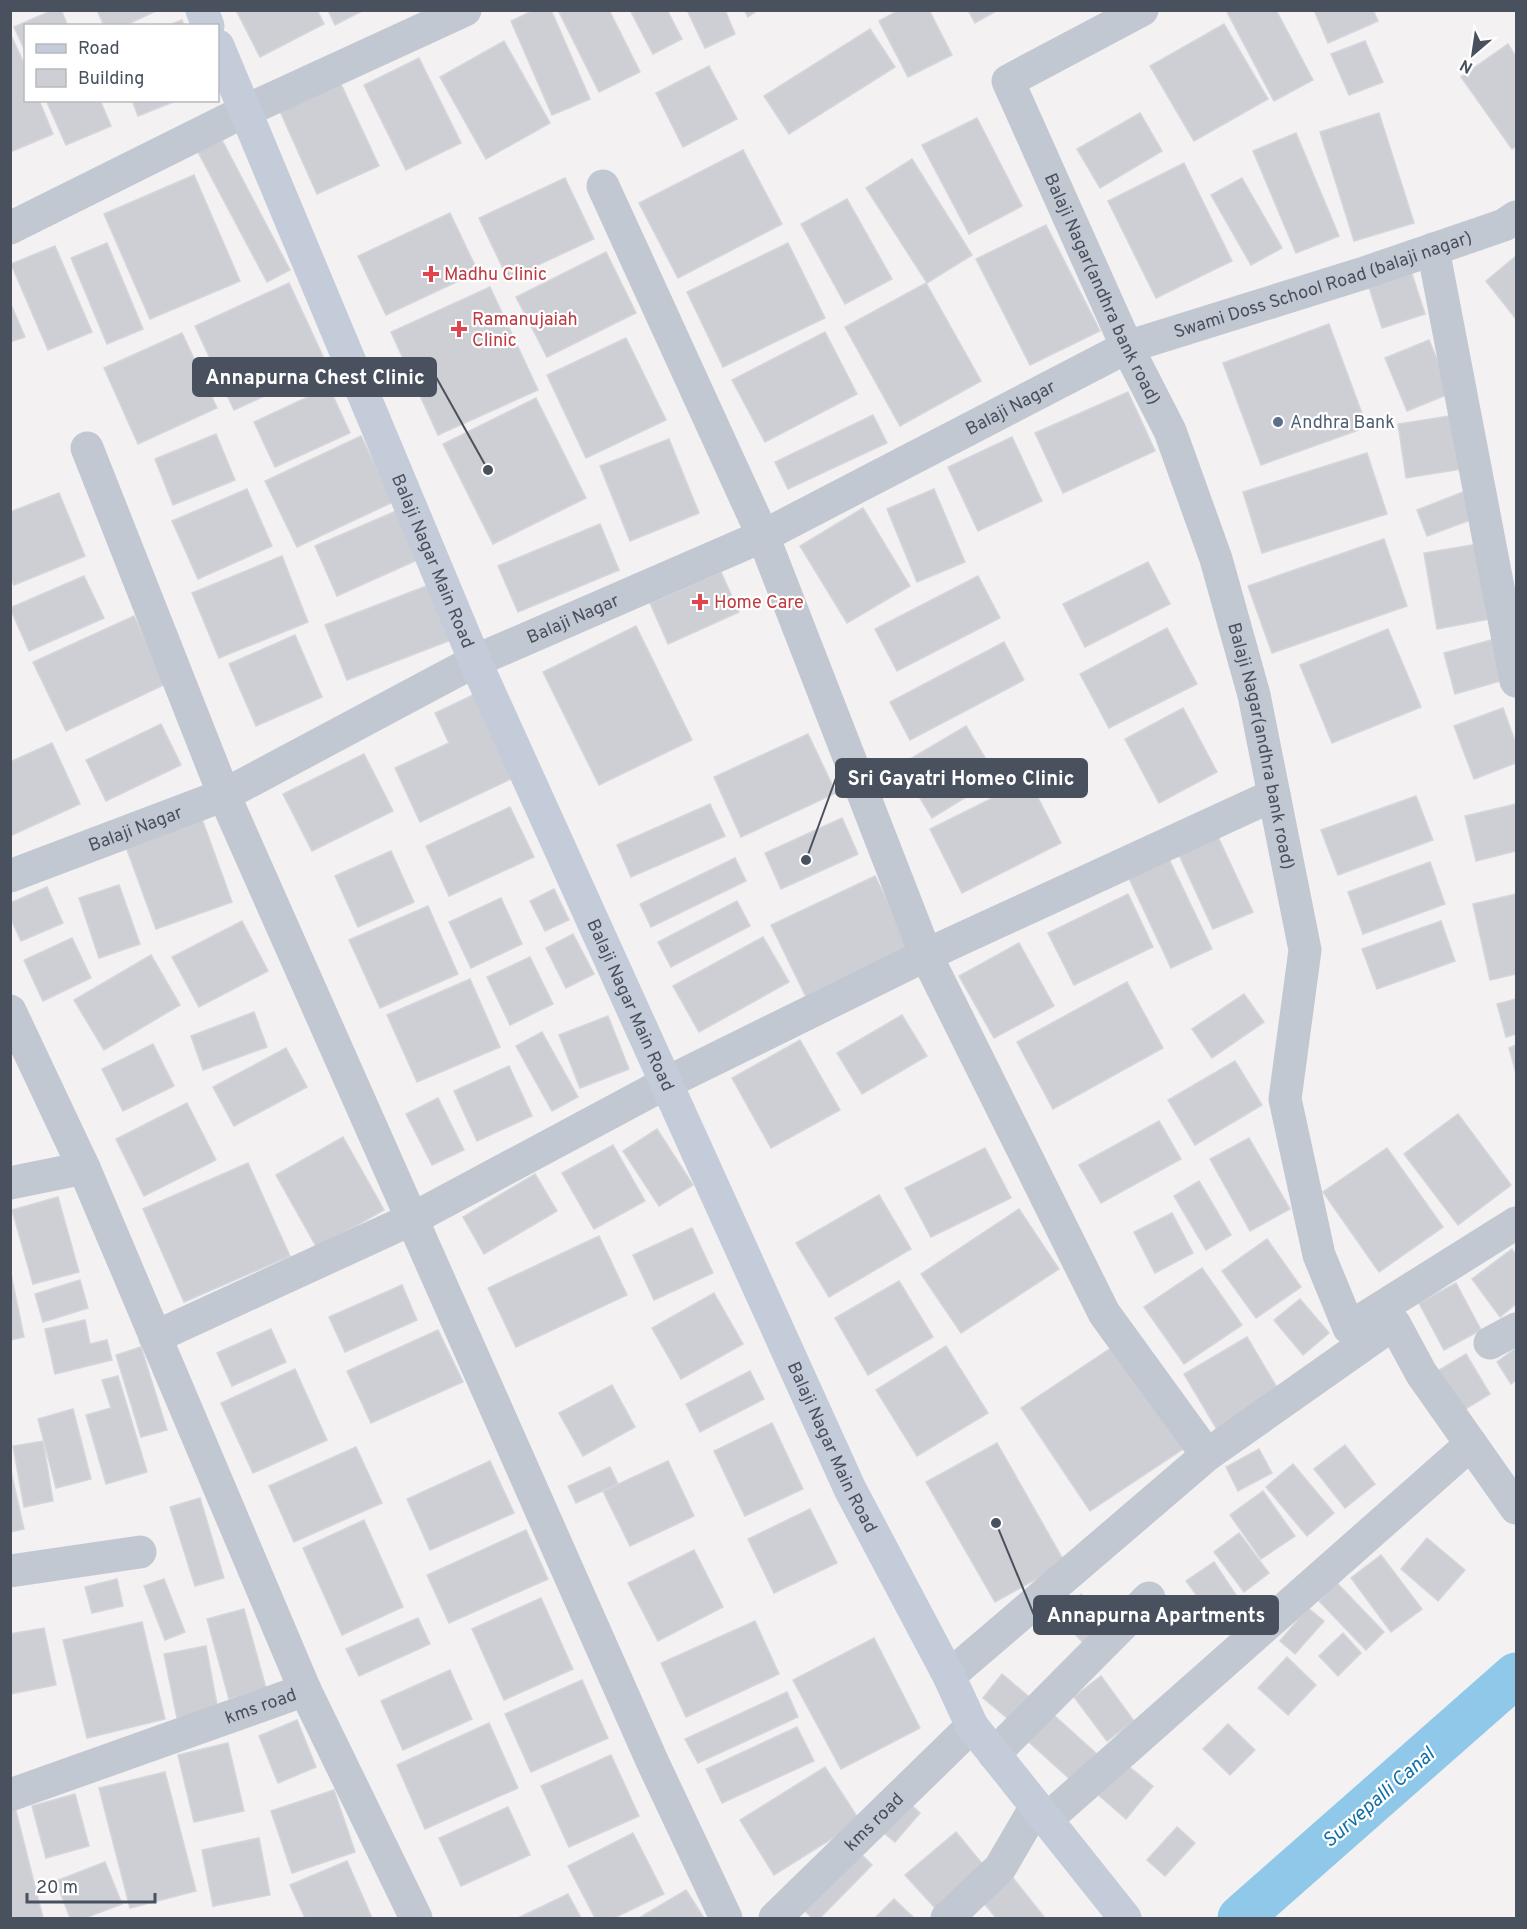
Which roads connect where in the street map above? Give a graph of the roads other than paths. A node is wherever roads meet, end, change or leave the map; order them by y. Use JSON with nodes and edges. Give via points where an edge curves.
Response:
{"nodes":[{"id":1,"x":465,"y":10,"type":"edge"},
{"id":2,"x":1142,"y":10,"type":"edge"},
{"id":3,"x":219,"y":48,"type":"edge"},
{"id":4,"x":247,"y":110,"type":"junction"},
{"id":5,"x":603,"y":186,"type":"dead end"},
{"id":6,"x":1516,"y":218,"type":"edge"},
{"id":7,"x":10,"y":228,"type":"edge"},
{"id":8,"x":1433,"y":249,"type":"junction"},
{"id":9,"x":1127,"y":347,"type":"junction"},
{"id":10,"x":87,"y":448,"type":"dead end"},
{"id":11,"x":763,"y":536,"type":"junction"},
{"id":12,"x":475,"y":661,"type":"junction"},
{"id":13,"x":1516,"y":681,"type":"edge"},
{"id":14,"x":224,"y":795,"type":"junction"},
{"id":15,"x":1274,"y":795,"type":"junction"},
{"id":16,"x":10,"y":876,"type":"edge"},
{"id":17,"x":926,"y":955,"type":"junction"},
{"id":18,"x":10,"y":1011,"type":"edge"},
{"id":19,"x":666,"y":1083,"type":"junction"},
{"id":20,"x":84,"y":1168,"type":"junction"},
{"id":21,"x":10,"y":1183,"type":"edge"},
{"id":22,"x":412,"y":1219,"type":"junction"},
{"id":23,"x":1516,"y":1223,"type":"edge"},
{"id":24,"x":1394,"y":1323,"type":"junction"},
{"id":25,"x":1349,"y":1328,"type":"junction"},
{"id":26,"x":155,"y":1337,"type":"junction"},
{"id":27,"x":1471,"y":1444,"type":"junction"},
{"id":28,"x":1207,"y":1455,"type":"junction"},
{"id":29,"x":1516,"y":1508,"type":"edge"},
{"id":30,"x":140,"y":1552,"type":"dead end"},
{"id":31,"x":10,"y":1571,"type":"edge"},
{"id":32,"x":1149,"y":1598,"type":"dead end"},
{"id":33,"x":949,"y":1676,"type":"junction"},
{"id":34,"x":305,"y":1690,"type":"junction"},
{"id":35,"x":972,"y":1726,"type":"junction"},
{"id":36,"x":994,"y":1754,"type":"junction"},
{"id":37,"x":10,"y":1795,"type":"edge"},
{"id":38,"x":1040,"y":1814,"type":"junction"},
{"id":39,"x":1118,"y":1909,"type":"edge"},
{"id":40,"x":416,"y":1918,"type":"edge"},
{"id":41,"x":726,"y":1918,"type":"edge"},
{"id":42,"x":775,"y":1918,"type":"edge"},
{"id":43,"x":947,"y":1918,"type":"edge"}],
"edges":[{"from":1,"to":4,"type":"street"},
{"from":2,"to":9,"type":"street","name":"Balaji Nagar(andhra bank road)","via":[[1008,81]]},
{"from":3,"to":4,"type":"street","name":"Balaji Nagar Main Road"},
{"from":4,"to":7,"type":"street"},
{"from":4,"to":12,"type":"street","name":"Balaji Nagar Main Road"},
{"from":5,"to":11,"type":"street"},
{"from":6,"to":8,"type":"street","name":"Swami Doss School Road (balaji nagar)"},
{"from":8,"to":9,"type":"street","name":"Swami Doss School Road (balaji nagar)"},
{"from":8,"to":13,"type":"street"},
{"from":9,"to":11,"type":"street","name":"Balaji Nagar"},
{"from":9,"to":15,"type":"street","name":"Balaji Nagar(andhra bank road)","via":[[1170,431],[1216,559],[1254,695]]},
{"from":10,"to":14,"type":"street"},
{"from":11,"to":12,"type":"street","name":"Balaji Nagar"},
{"from":11,"to":17,"type":"street"},
{"from":12,"to":14,"type":"street","name":"Balaji Nagar"},
{"from":12,"to":19,"type":"street","name":"Balaji Nagar Main Road"},
{"from":14,"to":16,"type":"street","name":"Balaji Nagar"},
{"from":14,"to":22,"type":"street"},
{"from":15,"to":17,"type":"street"},
{"from":15,"to":25,"type":"street","name":"Balaji Nagar(andhra bank road)","via":[[1305,950],[1286,1099],[1319,1255]]},
{"from":17,"to":19,"type":"street"},
{"from":17,"to":28,"type":"street","via":[[1104,1313]]},
{"from":18,"to":20,"type":"street"},
{"from":19,"to":22,"type":"street"},
{"from":19,"to":33,"type":"street","name":"Balaji Nagar Main Road","via":[[850,1489]]},
{"from":20,"to":21,"type":"street"},
{"from":20,"to":26,"type":"street"},
{"from":22,"to":26,"type":"street"},
{"from":22,"to":41,"type":"street","via":[[653,1763]]},
{"from":23,"to":25,"type":"street"},
{"from":24,"to":25,"type":"street"},
{"from":24,"to":27,"type":"street","via":[[1421,1373]]},
{"from":24,"to":28,"type":"street"},
{"from":26,"to":34,"type":"street"},
{"from":27,"to":29,"type":"street"},
{"from":27,"to":38,"type":"street"},
{"from":28,"to":33,"type":"street"},
{"from":30,"to":31,"type":"street"},
{"from":32,"to":36,"type":"street"},
{"from":33,"to":35,"type":"street","name":"Balaji Nagar Main Road"},
{"from":34,"to":37,"type":"street","name":"kms road"},
{"from":34,"to":40,"type":"street","name":"kms road"},
{"from":35,"to":36,"type":"street","name":"Balaji Nagar Main Road"},
{"from":35,"to":42,"type":"street","name":"kms road"},
{"from":36,"to":38,"type":"street","name":"Balaji Nagar Main Road"},
{"from":38,"to":39,"type":"street","name":"Balaji Nagar Main Road"},
{"from":38,"to":43,"type":"street","via":[[1000,1868]]}]}
